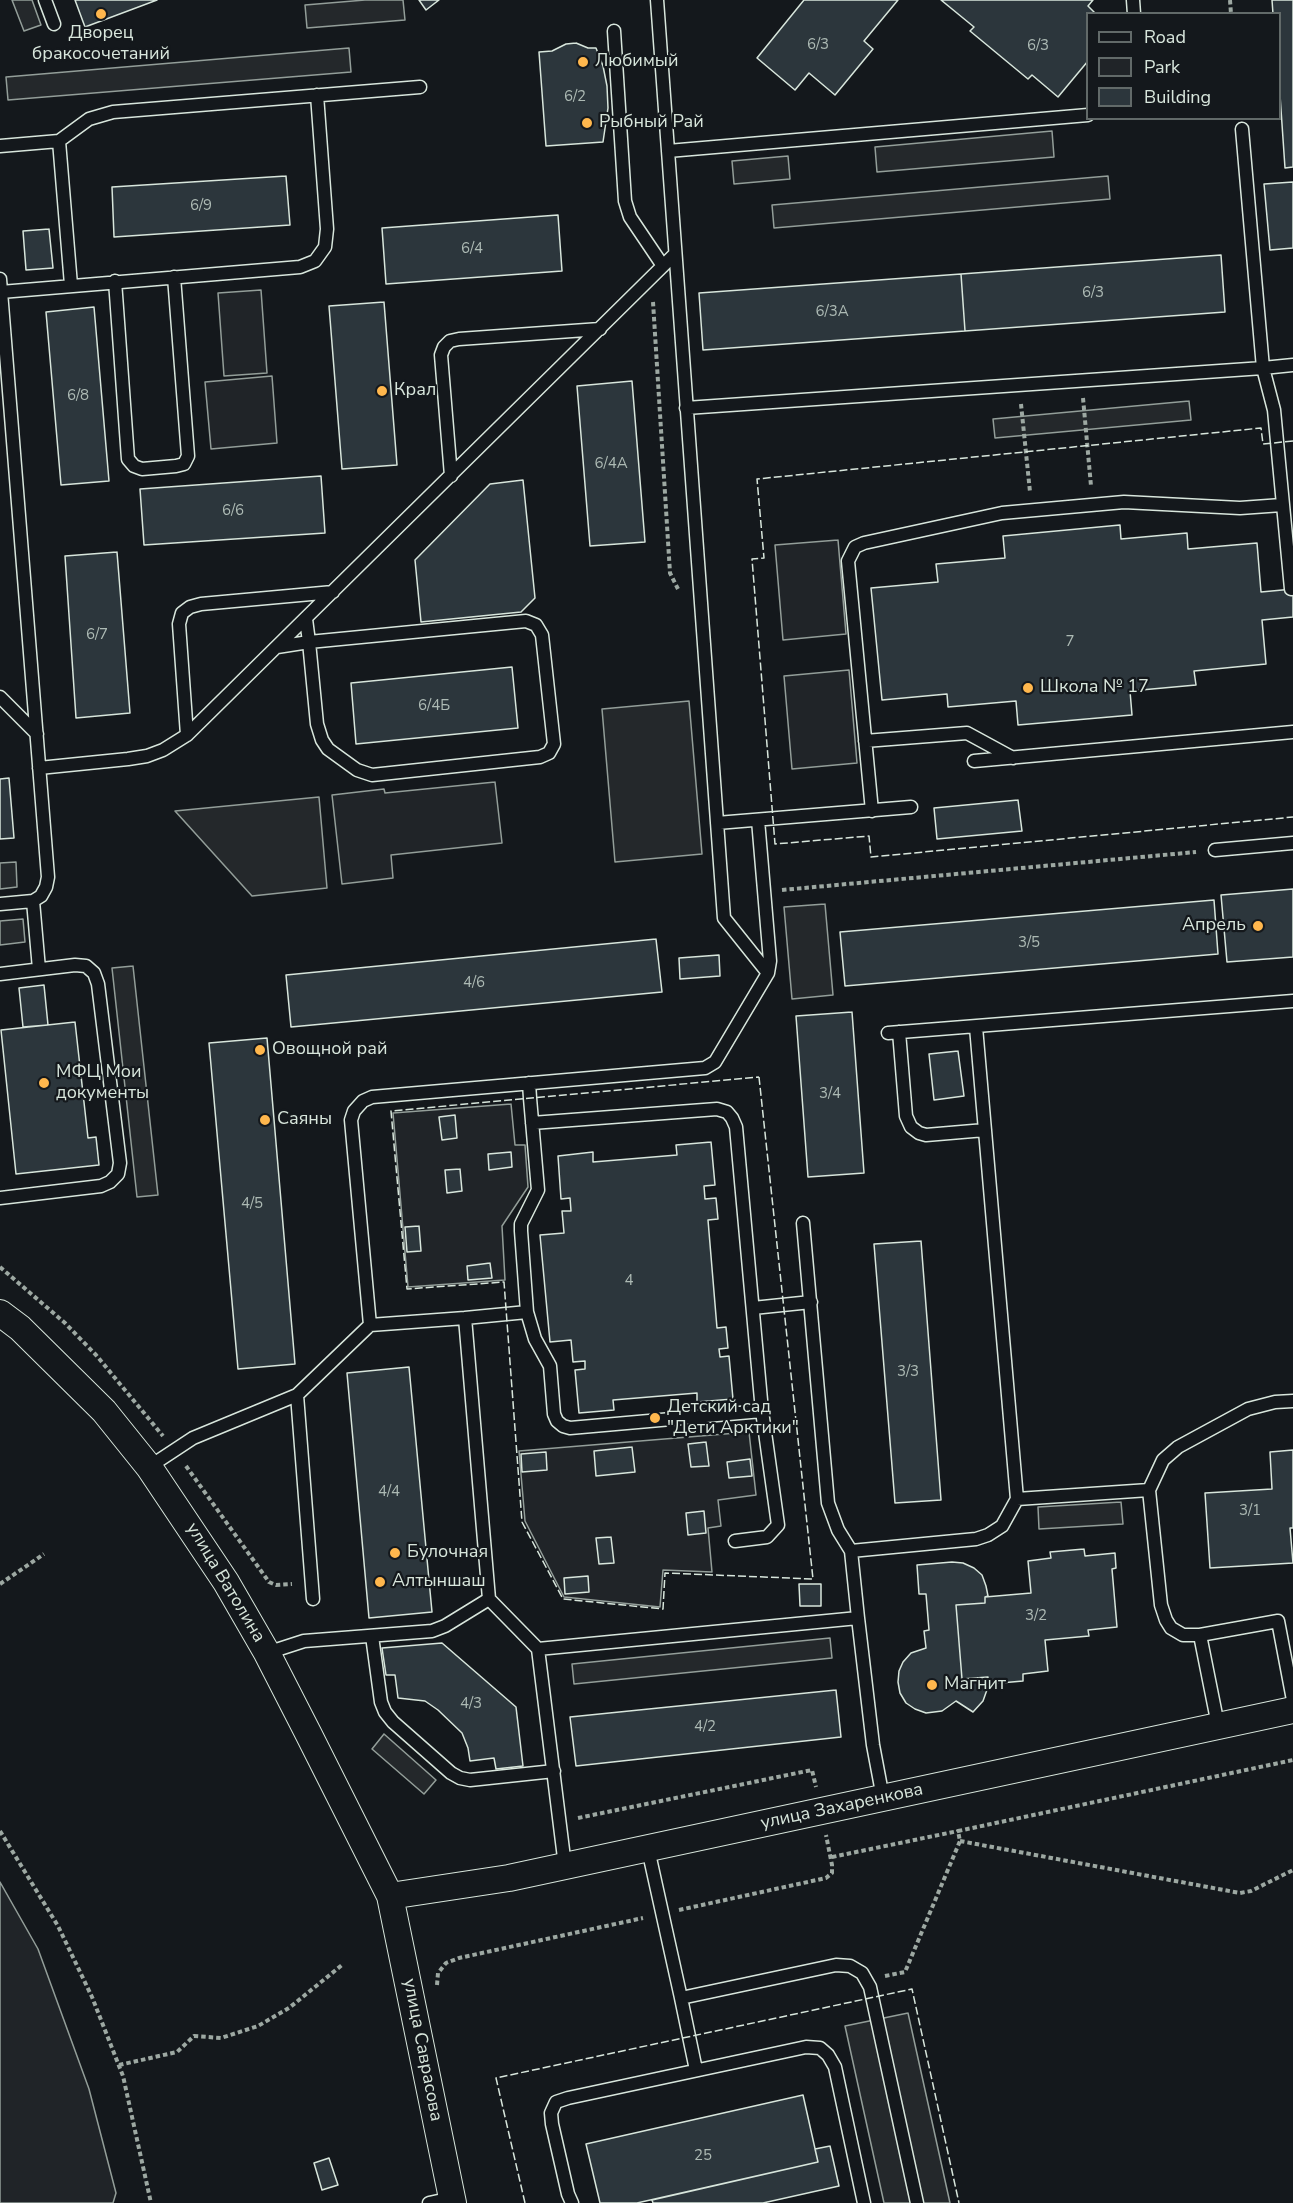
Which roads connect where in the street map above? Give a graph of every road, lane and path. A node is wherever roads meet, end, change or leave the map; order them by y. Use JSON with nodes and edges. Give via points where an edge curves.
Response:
{"nodes":[{"id":1,"x":45,"y":0,"type":"edge"},
{"id":2,"x":657,"y":0,"type":"edge"},
{"id":3,"x":54,"y":24,"type":"dead end"},
{"id":4,"x":614,"y":30,"type":"dead end"},
{"id":5,"x":420,"y":87,"type":"dead end"},
{"id":6,"x":317,"y":95,"type":"junction"},
{"id":7,"x":1086,"y":115,"type":"edge"},
{"id":8,"x":1242,"y":129,"type":"dead end"},
{"id":9,"x":59,"y":141,"type":"junction"},
{"id":10,"x":0,"y":146,"type":"edge"},
{"id":11,"x":668,"y":151,"type":"junction"},
{"id":12,"x":675,"y":254,"type":"junction"},
{"id":13,"x":663,"y":267,"type":"junction"},
{"id":14,"x":174,"y":277,"type":"junction"},
{"id":15,"x":115,"y":282,"type":"junction"},
{"id":16,"x":71,"y":285,"type":"junction"},
{"id":17,"x":0,"y":286,"type":"edge"},
{"id":18,"x":1,"y":315,"type":"edge"},
{"id":19,"x":600,"y":329,"type":"junction"},
{"id":20,"x":1293,"y":365,"type":"edge"},
{"id":21,"x":1263,"y":368,"type":"junction"},
{"id":22,"x":1081,"y":380,"type":"junction"},
{"id":23,"x":1019,"y":384,"type":"junction"},
{"id":24,"x":686,"y":408,"type":"junction"},
{"id":25,"x":451,"y":476,"type":"junction"},
{"id":26,"x":1093,"y":505,"type":"junction"},
{"id":27,"x":1282,"y":506,"type":"junction"},
{"id":28,"x":1032,"y":510,"type":"junction"},
{"id":29,"x":1291,"y":589,"type":"dead end"},
{"id":30,"x":333,"y":592,"type":"junction"},
{"id":31,"x":306,"y":619,"type":"junction"},
{"id":32,"x":309,"y":642,"type":"junction"},
{"id":33,"x":277,"y":646,"type":"junction"},
{"id":34,"x":0,"y":697,"type":"edge"},
{"id":35,"x":1293,"y":732,"type":"edge"},
{"id":36,"x":36,"y":734,"type":"junction"},
{"id":37,"x":187,"y":735,"type":"junction"},
{"id":38,"x":865,"y":741,"type":"junction"},
{"id":39,"x":1013,"y":758,"type":"junction"},
{"id":40,"x":974,"y":761,"type":"dead end"},
{"id":41,"x":39,"y":768,"type":"junction"},
{"id":42,"x":911,"y":807,"type":"dead end"},
{"id":43,"x":872,"y":811,"type":"junction"},
{"id":44,"x":758,"y":820,"type":"junction"},
{"id":45,"x":717,"y":824,"type":"junction"},
{"id":46,"x":1293,"y":843,"type":"edge"},
{"id":47,"x":1215,"y":850,"type":"joint"},
{"id":48,"x":764,"y":892,"type":"junction"},
{"id":49,"x":33,"y":900,"type":"junction"},
{"id":50,"x":0,"y":904,"type":"edge"},
{"id":51,"x":39,"y":969,"type":"junction"},
{"id":52,"x":768,"y":973,"type":"junction"},
{"id":53,"x":0,"y":974,"type":"edge"},
{"id":54,"x":1293,"y":1001,"type":"edge"},
{"id":55,"x":976,"y":1026,"type":"junction"},
{"id":56,"x":530,"y":1083,"type":"junction"},
{"id":57,"x":532,"y":1123,"type":"junction"},
{"id":58,"x":985,"y":1130,"type":"junction"},
{"id":59,"x":0,"y":1198,"type":"edge"},
{"id":60,"x":803,"y":1223,"type":"dead end"},
{"id":61,"x":811,"y":1302,"type":"junction"},
{"id":62,"x":753,"y":1308,"type":"junction"},
{"id":63,"x":527,"y":1312,"type":"junction"},
{"id":64,"x":0,"y":1313,"type":"edge"},
{"id":65,"x":465,"y":1318,"type":"junction"},
{"id":66,"x":370,"y":1325,"type":"junction"},
{"id":67,"x":297,"y":1395,"type":"junction"},
{"id":68,"x":1293,"y":1401,"type":"edge"},
{"id":69,"x":762,"y":1411,"type":"junction"},
{"id":70,"x":149,"y":1467,"type":"junction"},
{"id":71,"x":1149,"y":1490,"type":"junction"},
{"id":72,"x":1017,"y":1499,"type":"junction"},
{"id":73,"x":735,"y":1541,"type":"dead end"},
{"id":74,"x":851,"y":1551,"type":"junction"},
{"id":75,"x":44,"y":1554,"type":"dead end"},
{"id":76,"x":0,"y":1584,"type":"edge"},
{"id":77,"x":313,"y":1599,"type":"dead end"},
{"id":78,"x":489,"y":1599,"type":"junction"},
{"id":79,"x":858,"y":1618,"type":"junction"},
{"id":80,"x":1200,"y":1635,"type":"junction"},
{"id":81,"x":372,"y":1636,"type":"junction"},
{"id":82,"x":538,"y":1648,"type":"junction"},
{"id":83,"x":267,"y":1653,"type":"junction"},
{"id":84,"x":1293,"y":1700,"type":"edge"},
{"id":85,"x":1293,"y":1710,"type":"edge"},
{"id":86,"x":1218,"y":1725,"type":"junction"},
{"id":87,"x":1293,"y":1760,"type":"edge"},
{"id":88,"x":554,"y":1771,"type":"junction"},
{"id":89,"x":883,"y":1798,"type":"junction"},
{"id":90,"x":821,"y":1811,"type":"junction"},
{"id":91,"x":560,"y":1822,"type":"junction"},
{"id":92,"x":0,"y":1831,"type":"edge"},
{"id":93,"x":958,"y":1831,"type":"junction"},
{"id":94,"x":960,"y":1841,"type":"junction"},
{"id":95,"x":648,"y":1849,"type":"junction"},
{"id":96,"x":832,"y":1857,"type":"junction"},
{"id":97,"x":566,"y":1866,"type":"junction"},
{"id":98,"x":1293,"y":1869,"type":"edge"},
{"id":99,"x":390,"y":1896,"type":"junction"},
{"id":100,"x":662,"y":1914,"type":"junction"},
{"id":101,"x":342,"y":1965,"type":"dead end"},
{"id":102,"x":866,"y":1980,"type":"junction"},
{"id":103,"x":436,"y":1987,"type":"dead end"},
{"id":104,"x":681,"y":1998,"type":"junction"},
{"id":105,"x":118,"y":2065,"type":"junction"},
{"id":106,"x":696,"y":2070,"type":"junction"},
{"id":107,"x":445,"y":2201,"type":"edge"},
{"id":108,"x":151,"y":2203,"type":"edge"},
{"id":109,"x":572,"y":2203,"type":"edge"},
{"id":110,"x":864,"y":2203,"type":"edge"},
{"id":111,"x":917,"y":2203,"type":"edge"}],
"edges":[{"from":1,"to":3,"type":"lane"},
{"from":2,"to":11,"type":"lane"},
{"from":4,"to":13,"type":"lane","via":[[626,201],[630,217]]},
{"from":5,"to":6,"type":"lane"},
{"from":6,"to":9,"type":"lane","via":[[113,112],[89,118]]},
{"from":6,"to":14,"type":"lane","via":[[327,229],[325,247],[315,261],[300,267]]},
{"from":7,"to":11,"type":"lane"},
{"from":8,"to":21,"type":"lane"},
{"from":9,"to":10,"type":"lane"},
{"from":9,"to":16,"type":"lane"},
{"from":11,"to":12,"type":"lane"},
{"from":12,"to":13,"type":"lane"},
{"from":12,"to":24,"type":"lane"},
{"from":13,"to":19,"type":"lane"},
{"from":14,"to":15,"type":"lane"},
{"from":14,"to":15,"type":"lane","via":[[188,456],[184,464],[142,469],[128,459]]},
{"from":15,"to":16,"type":"lane"},
{"from":16,"to":17,"type":"lane"},
{"from":17,"to":18,"type":"lane"},
{"from":18,"to":36,"type":"lane"},
{"from":19,"to":25,"type":"lane"},
{"from":19,"to":25,"type":"lane","via":[[450,341],[441,356]]},
{"from":20,"to":21,"type":"lane"},
{"from":21,"to":22,"type":"lane"},
{"from":21,"to":27,"type":"lane","via":[[1274,410]]},
{"from":22,"to":23,"type":"lane"},
{"from":22,"to":26,"type":"path"},
{"from":23,"to":24,"type":"lane"},
{"from":23,"to":28,"type":"path"},
{"from":24,"to":45,"type":"lane"},
{"from":25,"to":30,"type":"lane"},
{"from":26,"to":27,"type":"lane","via":[[1124,502],[1240,508]]},
{"from":26,"to":28,"type":"lane"},
{"from":27,"to":29,"type":"lane"},
{"from":28,"to":38,"type":"lane","via":[[990,515],[864,543],[850,553]]},
{"from":30,"to":31,"type":"lane"},
{"from":30,"to":37,"type":"lane","via":[[201,604],[182,613],[178,624]]},
{"from":31,"to":32,"type":"lane"},
{"from":31,"to":33,"type":"lane"},
{"from":32,"to":32,"type":"lane","via":[[526,621],[537,625],[542,635],[554,744],[549,753],[540,757],[372,775],[357,770],[322,740]]},
{"from":32,"to":33,"type":"lane"},
{"from":33,"to":37,"type":"lane"},
{"from":34,"to":36,"type":"lane"},
{"from":35,"to":39,"type":"lane"},
{"from":36,"to":41,"type":"lane"},
{"from":37,"to":41,"type":"lane","via":[[147,756]]},
{"from":38,"to":39,"type":"lane","via":[[967,733]]},
{"from":38,"to":43,"type":"lane"},
{"from":39,"to":40,"type":"lane"},
{"from":41,"to":49,"type":"lane","via":[[48,877],[41,896]]},
{"from":42,"to":43,"type":"lane"},
{"from":43,"to":44,"type":"lane"},
{"from":44,"to":45,"type":"lane"},
{"from":44,"to":48,"type":"lane"},
{"from":45,"to":52,"type":"lane","via":[[724,918]]},
{"from":46,"to":47,"type":"lane"},
{"from":47,"to":48,"type":"path"},
{"from":48,"to":52,"type":"lane"},
{"from":49,"to":50,"type":"lane"},
{"from":49,"to":51,"type":"lane"},
{"from":51,"to":53,"type":"lane"},
{"from":51,"to":59,"type":"lane","via":[[75,965],[86,966],[94,973],[120,1163],[118,1174],[101,1186]]},
{"from":52,"to":56,"type":"lane","via":[[715,1062],[705,1068]]},
{"from":54,"to":55,"type":"lane"},
{"from":55,"to":58,"type":"lane"},
{"from":55,"to":58,"type":"lane","via":[[893,1033],[911,1127],[926,1135]]},
{"from":56,"to":57,"type":"lane"},
{"from":56,"to":66,"type":"lane","via":[[372,1097],[354,1111],[351,1120]]},
{"from":57,"to":62,"type":"lane","via":[[717,1109],[727,1112],[736,1127]]},
{"from":57,"to":63,"type":"lane","via":[[538,1190],[520,1231]]},
{"from":58,"to":72,"type":"lane"},
{"from":60,"to":61,"type":"lane"},
{"from":61,"to":62,"type":"lane"},
{"from":61,"to":74,"type":"lane","via":[[828,1503]]},
{"from":62,"to":69,"type":"lane"},
{"from":63,"to":65,"type":"lane"},
{"from":63,"to":69,"type":"lane","via":[[535,1339],[550,1366],[554,1414],[563,1426]]},
{"from":64,"to":70,"type":"street","name":"улица Ватолина","via":[[105,1411]]},
{"from":65,"to":66,"type":"lane"},
{"from":65,"to":78,"type":"lane"},
{"from":66,"to":67,"type":"lane"},
{"from":67,"to":70,"type":"lane","via":[[193,1437]]},
{"from":67,"to":77,"type":"lane"},
{"from":68,"to":71,"type":"lane","via":[[1248,1409],[1178,1447],[1163,1460]]},
{"from":69,"to":73,"type":"lane","via":[[777,1525],[767,1537]]},
{"from":70,"to":83,"type":"street","name":"улица Ватолина","via":[[226,1582]]},
{"from":71,"to":72,"type":"lane"},
{"from":71,"to":80,"type":"lane","via":[[1161,1605],[1166,1620],[1183,1635]]},
{"from":72,"to":74,"type":"lane","via":[[1002,1526],[976,1539]]},
{"from":74,"to":79,"type":"lane"},
{"from":75,"to":76,"type":"path"},
{"from":78,"to":81,"type":"lane","via":[[432,1631]]},
{"from":78,"to":82,"type":"lane"},
{"from":79,"to":82,"type":"lane"},
{"from":79,"to":89,"type":"lane"},
{"from":80,"to":84,"type":"lane","via":[[1278,1621]]},
{"from":80,"to":86,"type":"lane"},
{"from":81,"to":83,"type":"lane","via":[[304,1641]]},
{"from":81,"to":88,"type":"lane","via":[[385,1712],[451,1773],[470,1780]]},
{"from":82,"to":88,"type":"lane"},
{"from":83,"to":99,"type":"street","name":"улица Ватолина"},
{"from":85,"to":86,"type":"street","name":"улица Захаренкова"},
{"from":86,"to":89,"type":"street","name":"улица Захаренкова"},
{"from":87,"to":93,"type":"path"},
{"from":88,"to":91,"type":"lane"},
{"from":89,"to":90,"type":"street","name":"улица Захаренкова"},
{"from":90,"to":91,"type":"path","via":[[812,1770]]},
{"from":90,"to":95,"type":"street","name":"улица Захаренкова"},
{"from":90,"to":96,"type":"path"},
{"from":91,"to":97,"type":"lane"},
{"from":92,"to":105,"type":"path","via":[[58,1926],[92,1997]]},
{"from":93,"to":94,"type":"path"},
{"from":93,"to":96,"type":"path"},
{"from":94,"to":98,"type":"path","via":[[1240,1893]]},
{"from":94,"to":102,"type":"path","via":[[905,1972]]},
{"from":95,"to":97,"type":"street","name":"улица Захаренкова"},
{"from":95,"to":100,"type":"lane"},
{"from":96,"to":100,"type":"path","via":[[832,1873],[826,1878]]},
{"from":97,"to":99,"type":"street","name":"улица Захаренкова"},
{"from":99,"to":107,"type":"street","name":"улица Саврасова"},
{"from":100,"to":103,"type":"path","via":[[459,1958],[446,1964],[438,1974]]},
{"from":100,"to":104,"type":"lane"},
{"from":101,"to":105,"type":"path","via":[[289,2008],[258,2026],[221,2038],[194,2036],[177,2052]]},
{"from":102,"to":104,"type":"lane","via":[[850,1966],[836,1965]]},
{"from":102,"to":111,"type":"lane"},
{"from":104,"to":106,"type":"lane"},
{"from":105,"to":108,"type":"path"},
{"from":106,"to":109,"type":"lane","via":[[556,2102],[551,2112],[552,2124]]},
{"from":106,"to":110,"type":"lane","via":[[807,2047],[820,2048],[835,2067]]}]}
